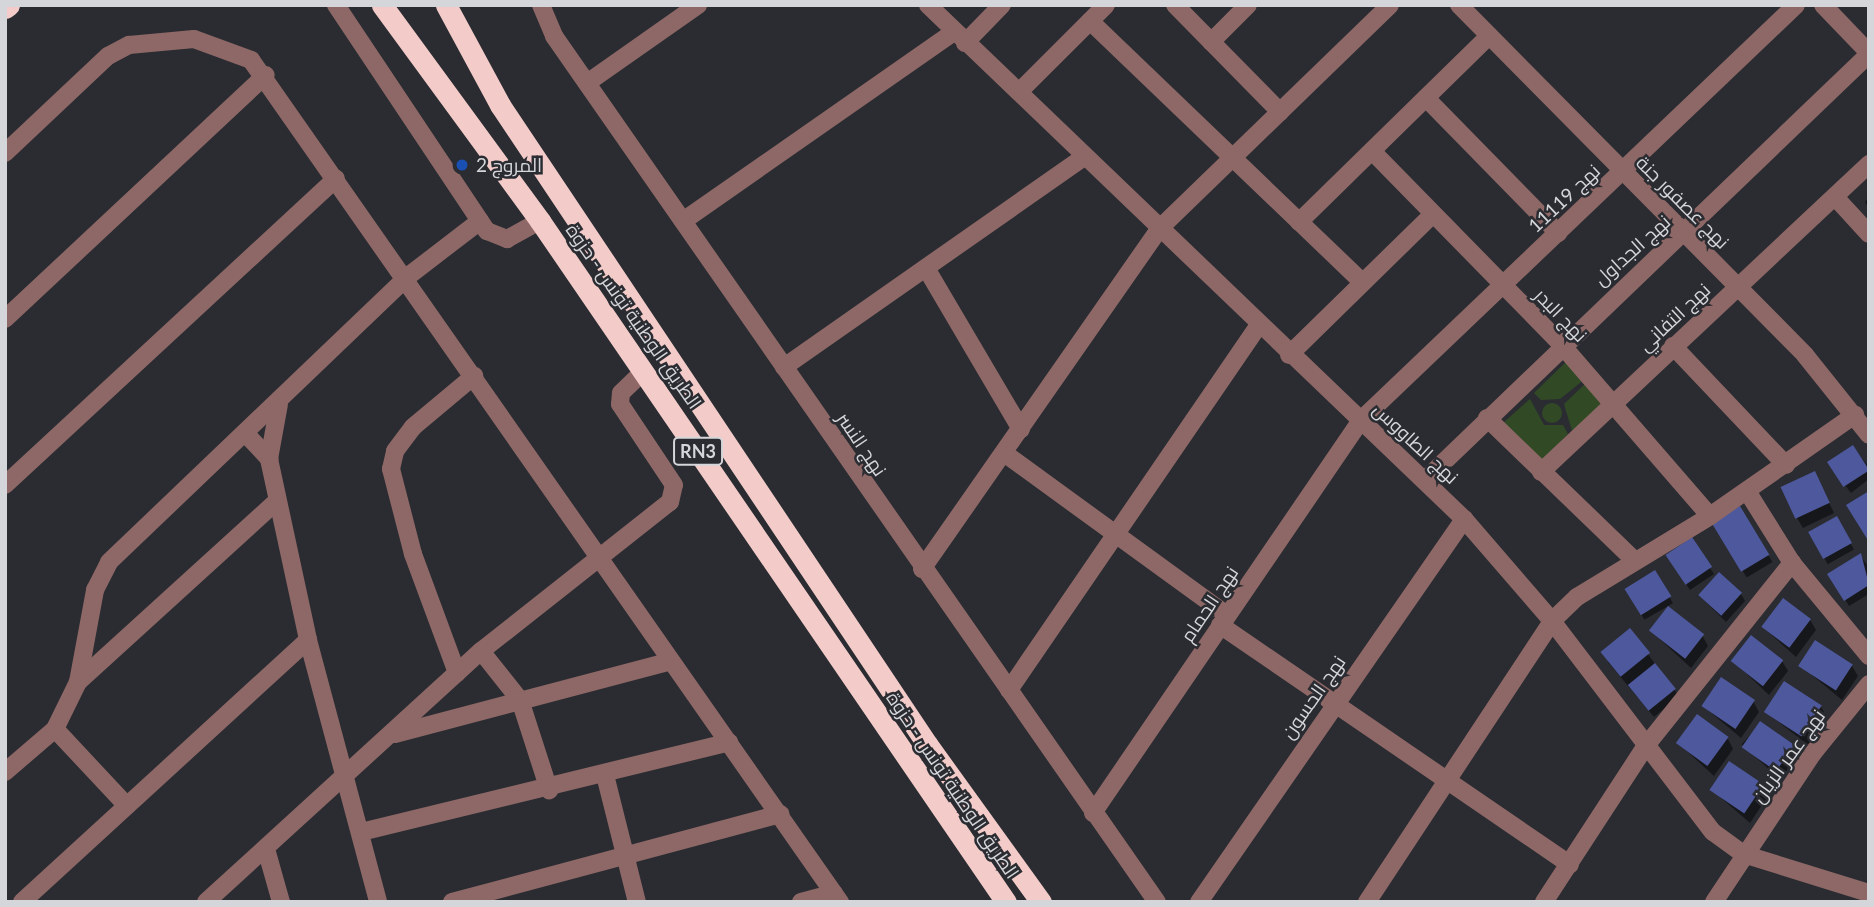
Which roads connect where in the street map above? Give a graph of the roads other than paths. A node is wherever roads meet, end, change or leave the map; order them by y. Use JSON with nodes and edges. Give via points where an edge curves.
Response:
{"nodes":[{"id":1,"x":336,"y":5,"type":"edge"},
{"id":2,"x":382,"y":5,"type":"edge"},
{"id":3,"x":446,"y":5,"type":"edge"},
{"id":4,"x":541,"y":5,"type":"edge"},
{"id":5,"x":698,"y":5,"type":"edge"},
{"id":6,"x":928,"y":5,"type":"edge"},
{"id":7,"x":1002,"y":5,"type":"edge"},
{"id":8,"x":1106,"y":5,"type":"edge"},
{"id":9,"x":1175,"y":5,"type":"edge"},
{"id":10,"x":1248,"y":5,"type":"edge"},
{"id":11,"x":1390,"y":5,"type":"edge"},
{"id":12,"x":1459,"y":5,"type":"edge"},
{"id":13,"x":1796,"y":5,"type":"edge"},
{"id":14,"x":1823,"y":5,"type":"edge"},
{"id":15,"x":1090,"y":21,"type":"junction"},
{"id":16,"x":1489,"y":36,"type":"junction"},
{"id":17,"x":959,"y":37,"type":"junction"},
{"id":18,"x":1211,"y":42,"type":"junction"},
{"id":19,"x":1869,"y":54,"type":"edge"},
{"id":20,"x":266,"y":75,"type":"junction"},
{"id":21,"x":587,"y":83,"type":"junction"},
{"id":22,"x":1019,"y":92,"type":"junction"},
{"id":23,"x":1426,"y":98,"type":"junction"},
{"id":24,"x":1280,"y":112,"type":"junction"},
{"id":25,"x":1372,"y":151,"type":"junction"},
{"id":26,"x":5,"y":153,"type":"edge"},
{"id":27,"x":1084,"y":158,"type":"junction"},
{"id":28,"x":1230,"y":161,"type":"junction"},
{"id":29,"x":1869,"y":164,"type":"edge"},
{"id":30,"x":1623,"y":172,"type":"junction"},
{"id":31,"x":336,"y":178,"type":"junction"},
{"id":32,"x":1835,"y":197,"type":"junction"},
{"id":33,"x":1432,"y":215,"type":"junction"},
{"id":34,"x":480,"y":221,"type":"junction"},
{"id":35,"x":541,"y":221,"type":"junction"},
{"id":36,"x":683,"y":221,"type":"junction"},
{"id":37,"x":1299,"y":222,"type":"junction"},
{"id":38,"x":1160,"y":228,"type":"junction"},
{"id":39,"x":1683,"y":232,"type":"junction"},
{"id":40,"x":1558,"y":233,"type":"junction"},
{"id":41,"x":1869,"y":234,"type":"edge"},
{"id":42,"x":926,"y":268,"type":"junction"},
{"id":43,"x":407,"y":277,"type":"junction"},
{"id":44,"x":1362,"y":282,"type":"junction"},
{"id":45,"x":1500,"y":283,"type":"junction"},
{"id":46,"x":1737,"y":286,"type":"junction"},
{"id":47,"x":5,"y":319,"type":"edge"},
{"id":48,"x":1258,"y":327,"type":"junction"},
{"id":49,"x":1560,"y":344,"type":"junction"},
{"id":50,"x":1674,"y":346,"type":"junction"},
{"id":51,"x":1289,"y":355,"type":"junction"},
{"id":52,"x":784,"y":367,"type":"junction"},
{"id":53,"x":644,"y":371,"type":"junction"},
{"id":54,"x":474,"y":376,"type":"junction"},
{"id":55,"x":1614,"y":403,"type":"junction"},
{"id":56,"x":279,"y":404,"type":"junction"},
{"id":57,"x":1855,"y":415,"type":"junction"},
{"id":58,"x":1487,"y":418,"type":"junction"},
{"id":59,"x":1361,"y":420,"type":"junction"},
{"id":60,"x":1021,"y":429,"type":"junction"},
{"id":61,"x":247,"y":435,"type":"junction"},
{"id":62,"x":1869,"y":435,"type":"edge"},
{"id":63,"x":1004,"y":453,"type":"junction"},
{"id":64,"x":269,"y":459,"type":"junction"},
{"id":65,"x":1786,"y":465,"type":"junction"},
{"id":66,"x":1541,"y":472,"type":"junction"},
{"id":67,"x":1426,"y":479,"type":"junction"},
{"id":68,"x":5,"y":485,"type":"edge"},
{"id":69,"x":1747,"y":491,"type":"junction"},
{"id":70,"x":276,"y":502,"type":"junction"},
{"id":71,"x":1710,"y":516,"type":"junction"},
{"id":72,"x":1464,"y":519,"type":"junction"},
{"id":73,"x":1116,"y":540,"type":"junction"},
{"id":74,"x":599,"y":558,"type":"junction"},
{"id":75,"x":1633,"y":559,"type":"junction"},
{"id":76,"x":1792,"y":563,"type":"junction"},
{"id":77,"x":922,"y":569,"type":"junction"},
{"id":78,"x":1224,"y":620,"type":"junction"},
{"id":79,"x":1552,"y":621,"type":"junction"},
{"id":80,"x":309,"y":640,"type":"junction"},
{"id":81,"x":481,"y":651,"type":"junction"},
{"id":82,"x":1869,"y":656,"type":"edge"},
{"id":83,"x":671,"y":661,"type":"junction"},
{"id":84,"x":457,"y":673,"type":"junction"},
{"id":85,"x":78,"y":682,"type":"junction"},
{"id":86,"x":1869,"y":684,"type":"edge"},
{"id":87,"x":1009,"y":690,"type":"junction"},
{"id":88,"x":520,"y":699,"type":"junction"},
{"id":89,"x":1335,"y":701,"type":"junction"},
{"id":90,"x":55,"y":729,"type":"junction"},
{"id":91,"x":392,"y":734,"type":"junction"},
{"id":92,"x":729,"y":743,"type":"junction"},
{"id":93,"x":1645,"y":747,"type":"junction"},
{"id":94,"x":5,"y":772,"type":"edge"},
{"id":95,"x":605,"y":775,"type":"junction"},
{"id":96,"x":348,"y":776,"type":"junction"},
{"id":97,"x":1451,"y":779,"type":"junction"},
{"id":98,"x":549,"y":790,"type":"junction"},
{"id":99,"x":127,"y":806,"type":"junction"},
{"id":100,"x":1093,"y":813,"type":"junction"},
{"id":101,"x":779,"y":814,"type":"junction"},
{"id":102,"x":361,"y":832,"type":"junction"},
{"id":103,"x":265,"y":849,"type":"junction"},
{"id":104,"x":1743,"y":854,"type":"junction"},
{"id":105,"x":626,"y":858,"type":"junction"},
{"id":106,"x":1570,"y":865,"type":"junction"},
{"id":107,"x":1869,"y":893,"type":"edge"},
{"id":108,"x":5,"y":895,"type":"edge"},
{"id":109,"x":837,"y":897,"type":"edge"},
{"id":110,"x":11,"y":902,"type":"edge"},
{"id":111,"x":22,"y":902,"type":"edge"},
{"id":112,"x":206,"y":902,"type":"edge"},
{"id":113,"x":281,"y":902,"type":"edge"},
{"id":114,"x":379,"y":902,"type":"edge"},
{"id":115,"x":452,"y":902,"type":"edge"},
{"id":116,"x":637,"y":902,"type":"edge"},
{"id":117,"x":801,"y":902,"type":"edge"},
{"id":118,"x":1006,"y":902,"type":"edge"},
{"id":119,"x":1041,"y":902,"type":"edge"},
{"id":120,"x":1157,"y":902,"type":"edge"},
{"id":121,"x":1199,"y":902,"type":"edge"},
{"id":122,"x":1367,"y":902,"type":"edge"},
{"id":123,"x":1544,"y":902,"type":"edge"},
{"id":124,"x":1714,"y":902,"type":"edge"}],
"edges":[{"from":1,"to":34,"type":"street"},
{"from":2,"to":35,"type":"highway","name":"الطريق الوطنية تونس - حزوة","number":"RN3"},
{"from":3,"to":119,"type":"highway","name":"الطريق الوطنية تونس - حزوة","number":"RN3","via":[[508,116],[928,744]]},
{"from":4,"to":21,"type":"street","name":"نهج النسر"},
{"from":5,"to":21,"type":"street"},
{"from":6,"to":17,"type":"street","name":"نهج الطاووس"},
{"from":7,"to":17,"type":"street"},
{"from":8,"to":15,"type":"street"},
{"from":9,"to":18,"type":"street"},
{"from":10,"to":18,"type":"street"},
{"from":11,"to":24,"type":"street"},
{"from":12,"to":16,"type":"street","name":"نهج عصفور جنة"},
{"from":13,"to":30,"type":"street","name":"نهج 11119"},
{"from":14,"to":19,"type":"street"},
{"from":15,"to":22,"type":"street"},
{"from":15,"to":28,"type":"street"},
{"from":16,"to":23,"type":"street"},
{"from":16,"to":30,"type":"street","name":"نهج عصفور جنة"},
{"from":17,"to":22,"type":"street","name":"نهج الطاووس"},
{"from":17,"to":36,"type":"street"},
{"from":18,"to":24,"type":"street"},
{"from":19,"to":39,"type":"street","name":"نهج الجداول"},
{"from":20,"to":26,"type":"street","via":[[215,42],[129,45],[108,56]]},
{"from":20,"to":31,"type":"street"},
{"from":20,"to":47,"type":"street"},
{"from":21,"to":36,"type":"street","name":"نهج النسر"},
{"from":22,"to":27,"type":"street","name":"نهج الطاووس"},
{"from":23,"to":25,"type":"street"},
{"from":23,"to":40,"type":"street"},
{"from":24,"to":28,"type":"street"},
{"from":25,"to":33,"type":"street","name":"نهج البدر"},
{"from":25,"to":37,"type":"street"},
{"from":27,"to":38,"type":"street","name":"نهج الطاووس"},
{"from":27,"to":42,"type":"street"},
{"from":28,"to":37,"type":"street"},
{"from":28,"to":38,"type":"street"},
{"from":29,"to":32,"type":"street","name":"نهج التفاني"},
{"from":30,"to":39,"type":"street","name":"نهج عصفور جنة"},
{"from":30,"to":40,"type":"street","name":"نهج 11119"},
{"from":31,"to":43,"type":"street"},
{"from":31,"to":68,"type":"street"},
{"from":32,"to":41,"type":"street"},
{"from":32,"to":46,"type":"street","name":"نهج التفاني"},
{"from":33,"to":44,"type":"street"},
{"from":33,"to":45,"type":"street","name":"نهج البدر"},
{"from":34,"to":35,"type":"street","via":[[507,239]]},
{"from":34,"to":43,"type":"street"},
{"from":35,"to":53,"type":"highway","name":"الطريق الوطنية تونس - حزوة","number":"RN3"},
{"from":36,"to":52,"type":"street","name":"نهج النسر"},
{"from":37,"to":44,"type":"street"},
{"from":38,"to":48,"type":"street","name":"نهج الطاووس"},
{"from":38,"to":60,"type":"street"},
{"from":39,"to":46,"type":"street","name":"نهج عصفور جنة"},
{"from":39,"to":49,"type":"street","name":"نهج الجداول"},
{"from":40,"to":45,"type":"street","name":"نهج 11119"},
{"from":42,"to":52,"type":"street"},
{"from":42,"to":60,"type":"street"},
{"from":43,"to":54,"type":"street"},
{"from":43,"to":56,"type":"street"},
{"from":44,"to":51,"type":"street"},
{"from":45,"to":49,"type":"street","name":"نهج البدر"},
{"from":45,"to":59,"type":"street","name":"نهج 11119"},
{"from":46,"to":50,"type":"street","name":"نهج التفاني"},
{"from":46,"to":57,"type":"street","name":"نهج عصفور جنة"},
{"from":48,"to":51,"type":"street","name":"نهج الطاووس"},
{"from":48,"to":73,"type":"street"},
{"from":49,"to":55,"type":"street","name":"نهج البدر"},
{"from":49,"to":58,"type":"street","name":"نهج الجداول"},
{"from":50,"to":55,"type":"street","name":"نهج التفاني"},
{"from":50,"to":65,"type":"street"},
{"from":51,"to":59,"type":"street","name":"نهج الطاووس"},
{"from":52,"to":77,"type":"street","name":"نهج النسر"},
{"from":53,"to":74,"type":"street","via":[[621,393],[620,404],[671,480],[674,497]]},
{"from":53,"to":118,"type":"highway","name":"الطريق الوطنية تونس - حزوة","number":"RN3"},
{"from":54,"to":74,"type":"street"},
{"from":54,"to":84,"type":"street","via":[[414,427],[395,451],[391,469],[413,554]]},
{"from":55,"to":66,"type":"street","name":"نهج التفاني"},
{"from":55,"to":71,"type":"street","name":"نهج البدر"},
{"from":56,"to":61,"type":"street"},
{"from":56,"to":64,"type":"street"},
{"from":57,"to":62,"type":"street","name":"نهج عصفور جنة"},
{"from":57,"to":65,"type":"street"},
{"from":58,"to":66,"type":"street"},
{"from":58,"to":67,"type":"street","name":"نهج الجداول"},
{"from":59,"to":67,"type":"street","name":"نهج الطاووس"},
{"from":59,"to":78,"type":"street","name":"نهج الحمام"},
{"from":60,"to":63,"type":"street"},
{"from":61,"to":64,"type":"street"},
{"from":61,"to":85,"type":"street","via":[[109,562],[94,590]]},
{"from":63,"to":73,"type":"street"},
{"from":63,"to":77,"type":"street"},
{"from":64,"to":70,"type":"street"},
{"from":65,"to":69,"type":"street"},
{"from":66,"to":75,"type":"street"},
{"from":67,"to":72,"type":"street","name":"نهج الطاووس"},
{"from":69,"to":71,"type":"street"},
{"from":69,"to":76,"type":"street"},
{"from":70,"to":80,"type":"street"},
{"from":70,"to":85,"type":"street"},
{"from":71,"to":75,"type":"street"},
{"from":72,"to":79,"type":"street","name":"نهج الطاووس"},
{"from":72,"to":89,"type":"street","name":"نهج الحسون"},
{"from":73,"to":78,"type":"street"},
{"from":73,"to":87,"type":"street"},
{"from":74,"to":81,"type":"street"},
{"from":74,"to":83,"type":"street"},
{"from":75,"to":79,"type":"street"},
{"from":76,"to":82,"type":"street"},
{"from":76,"to":93,"type":"street"},
{"from":77,"to":87,"type":"street","name":"نهج النسر"},
{"from":78,"to":89,"type":"street"},
{"from":78,"to":100,"type":"street","name":"نهج الحمام"},
{"from":79,"to":93,"type":"street","name":"نهج الطاووس"},
{"from":79,"to":97,"type":"street"},
{"from":80,"to":96,"type":"street"},
{"from":80,"to":99,"type":"street"},
{"from":81,"to":84,"type":"street"},
{"from":81,"to":88,"type":"street"},
{"from":83,"to":88,"type":"street"},
{"from":83,"to":92,"type":"street"},
{"from":84,"to":91,"type":"street"},
{"from":85,"to":90,"type":"street"},
{"from":86,"to":104,"type":"street","name":"نهج عمر الزيان"},
{"from":87,"to":100,"type":"street","name":"نهج النسر"},
{"from":88,"to":91,"type":"street"},
{"from":88,"to":98,"type":"street"},
{"from":89,"to":97,"type":"street"},
{"from":89,"to":121,"type":"street","name":"نهج الحسون"},
{"from":90,"to":94,"type":"street"},
{"from":90,"to":99,"type":"street"},
{"from":91,"to":96,"type":"street"},
{"from":92,"to":95,"type":"street"},
{"from":92,"to":101,"type":"street"},
{"from":93,"to":104,"type":"street","name":"نهج الطاووس","via":[[1700,818]]},
{"from":93,"to":106,"type":"street"},
{"from":95,"to":98,"type":"street"},
{"from":95,"to":105,"type":"street"},
{"from":96,"to":102,"type":"street"},
{"from":96,"to":103,"type":"street"},
{"from":97,"to":106,"type":"street"},
{"from":97,"to":122,"type":"street"},
{"from":98,"to":102,"type":"street"},
{"from":99,"to":111,"type":"street"},
{"from":100,"to":120,"type":"street","name":"نهج النسر"},
{"from":101,"to":105,"type":"street"},
{"from":101,"to":109,"type":"street"},
{"from":102,"to":114,"type":"street"},
{"from":103,"to":112,"type":"street"},
{"from":103,"to":113,"type":"street"},
{"from":104,"to":107,"type":"street","name":"نهج الطاووس"},
{"from":104,"to":124,"type":"street","name":"نهج عمر الزيان"},
{"from":105,"to":115,"type":"street"},
{"from":105,"to":116,"type":"street"},
{"from":106,"to":123,"type":"street"},
{"from":108,"to":110,"type":"street"},
{"from":109,"to":117,"type":"street"}]}
